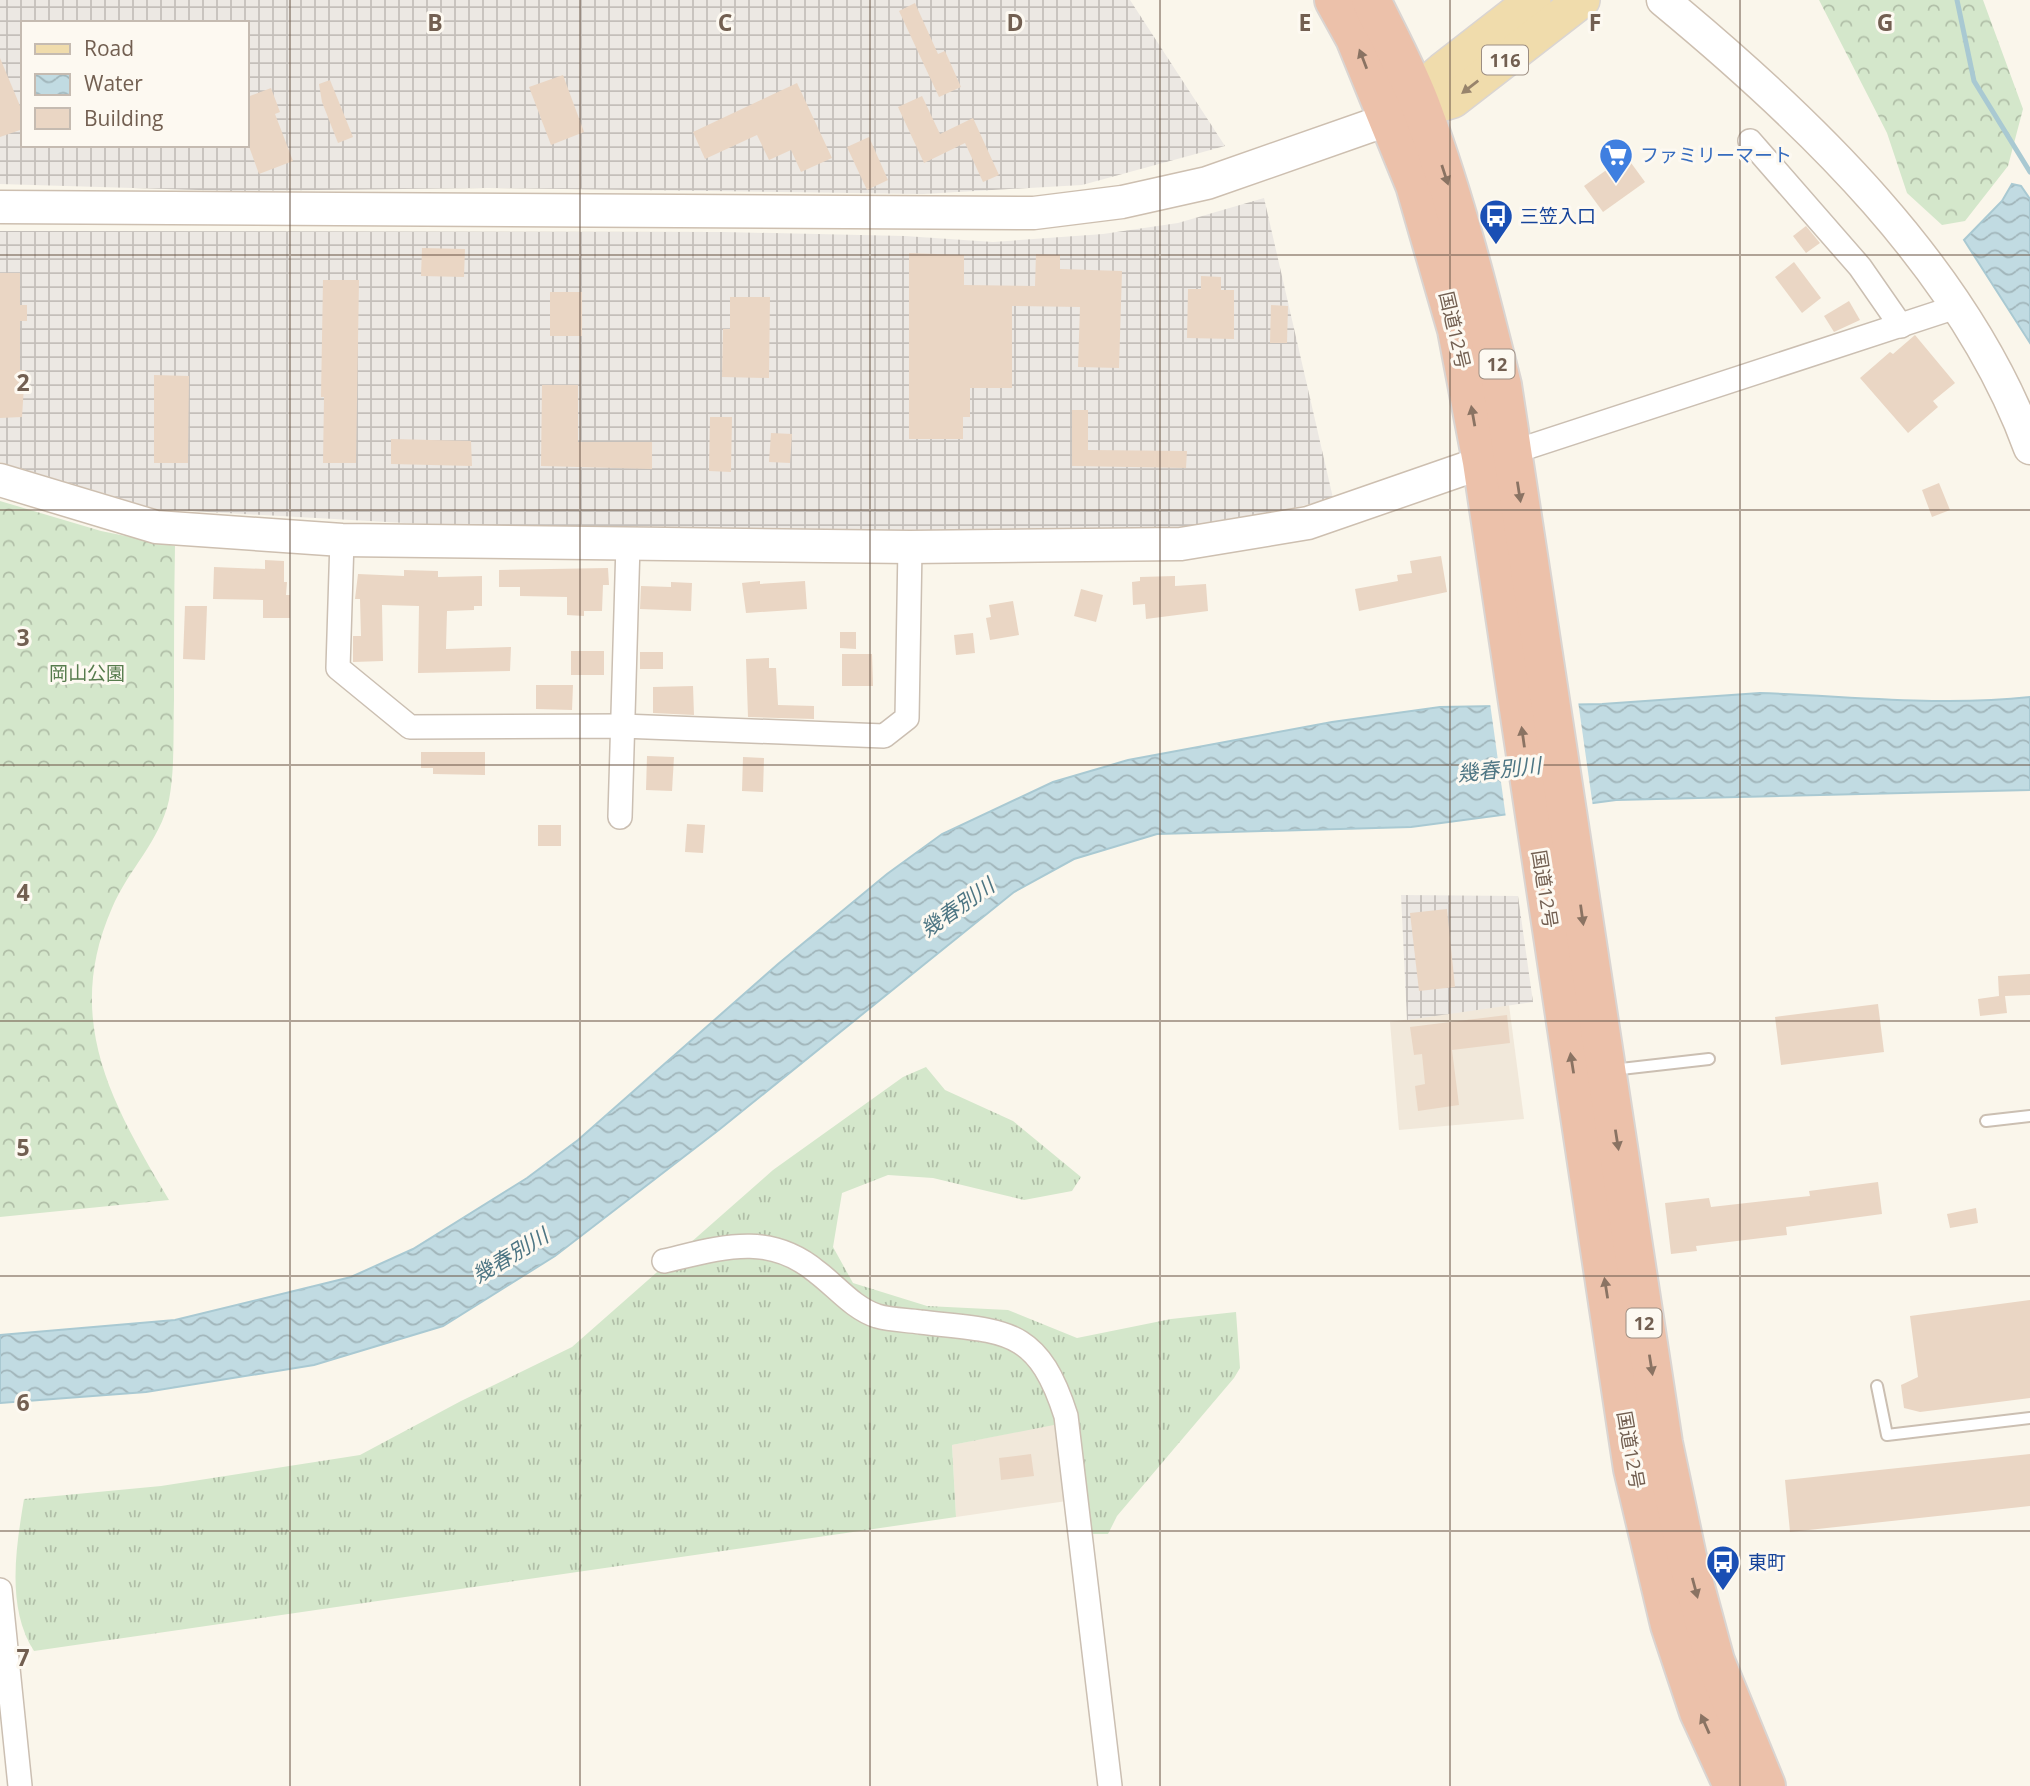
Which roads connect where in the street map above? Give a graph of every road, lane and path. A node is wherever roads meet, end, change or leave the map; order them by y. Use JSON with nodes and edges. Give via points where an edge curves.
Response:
{"nodes":[{"id":1,"x":1334,"y":0,"type":"edge"},
{"id":2,"x":1371,"y":0,"type":"edge"},
{"id":3,"x":1533,"y":0,"type":"edge"},
{"id":4,"x":1583,"y":0,"type":"edge"},
{"id":5,"x":1663,"y":0,"type":"edge"},
{"id":6,"x":1408,"y":108,"type":"junction"},
{"id":7,"x":1750,"y":141,"type":"dead end"},
{"id":8,"x":0,"y":207,"type":"edge"},
{"id":9,"x":1959,"y":306,"type":"junction"},
{"id":10,"x":1901,"y":326,"type":"junction"},
{"id":11,"x":2030,"y":449,"type":"edge"},
{"id":12,"x":1497,"y":457,"type":"junction"},
{"id":13,"x":0,"y":480,"type":"edge"},
{"id":14,"x":342,"y":540,"type":"junction"},
{"id":15,"x":628,"y":544,"type":"junction"},
{"id":16,"x":910,"y":547,"type":"junction"},
{"id":17,"x":622,"y":726,"type":"junction"},
{"id":18,"x":620,"y":817,"type":"dead end"},
{"id":19,"x":1556,"y":850,"type":"junction"},
{"id":20,"x":1709,"y":1059,"type":"dead end"},
{"id":21,"x":1606,"y":1070,"type":"junction"},
{"id":22,"x":2030,"y":1116,"type":"edge"},
{"id":23,"x":1986,"y":1121,"type":"dead end"},
{"id":24,"x":664,"y":1261,"type":"dead end"},
{"id":25,"x":1877,"y":1386,"type":"dead end"},
{"id":26,"x":2030,"y":1418,"type":"edge"},
{"id":27,"x":0,"y":1590,"type":"edge"},
{"id":28,"x":19,"y":1786,"type":"edge"},
{"id":29,"x":1110,"y":1786,"type":"edge"},
{"id":30,"x":1733,"y":1786,"type":"edge"},
{"id":31,"x":1766,"y":1786,"type":"edge"}],
"edges":[{"from":6,"to":1,"type":"highway","name":"国道12号","number":"12","one_way":true,"via":[[1355,38]]},
{"from":2,"to":6,"type":"highway","name":"国道12号","number":"12"},
{"from":3,"to":6,"type":"main road","number":"116"},
{"from":4,"to":6,"type":"main road","number":"116","one_way":true,"via":[[1454,100]]},
{"from":5,"to":9,"type":"street","via":[[1804,125]]},
{"from":6,"to":8,"type":"street","via":[[1207,183],[1122,202],[1034,213]]},
{"from":6,"to":12,"type":"highway","name":"国道12号","number":"12","via":[[1415,185]]},
{"from":7,"to":10,"type":"street","via":[[1860,267]]},
{"from":9,"to":10,"type":"street"},
{"from":9,"to":11,"type":"street","via":[[2000,378]]},
{"from":10,"to":12,"type":"street"},
{"from":12,"to":16,"type":"street","via":[[1308,523],[1181,544]]},
{"from":12,"to":19,"type":"highway","name":"国道12号","number":"12"},
{"from":13,"to":14,"type":"street","via":[[156,527]]},
{"from":14,"to":15,"type":"street"},
{"from":14,"to":17,"type":"street","via":[[338,668],[410,727]]},
{"from":15,"to":16,"type":"street"},
{"from":15,"to":17,"type":"street"},
{"from":16,"to":17,"type":"street","via":[[908,718],[884,736]]},
{"from":17,"to":18,"type":"street"},
{"from":19,"to":21,"type":"highway","name":"国道12号","number":"12","one_way":true},
{"from":30,"to":19,"type":"highway","name":"国道12号","number":"12","one_way":true,"via":[[1699,1712],[1670,1625],[1633,1469]]},
{"from":20,"to":21,"type":"lane"},
{"from":21,"to":31,"type":"highway","name":"国道12号","number":"12","one_way":true,"via":[[1663,1443],[1687,1557],[1714,1661]]},
{"from":22,"to":23,"type":"lane"},
{"from":24,"to":29,"type":"street","via":[[723,1246],[761,1246],[800,1261],[875,1315],[997,1331],[1037,1355],[1056,1382],[1066,1416]]},
{"from":25,"to":26,"type":"lane","via":[[1887,1435]]},
{"from":27,"to":28,"type":"street"}]}
